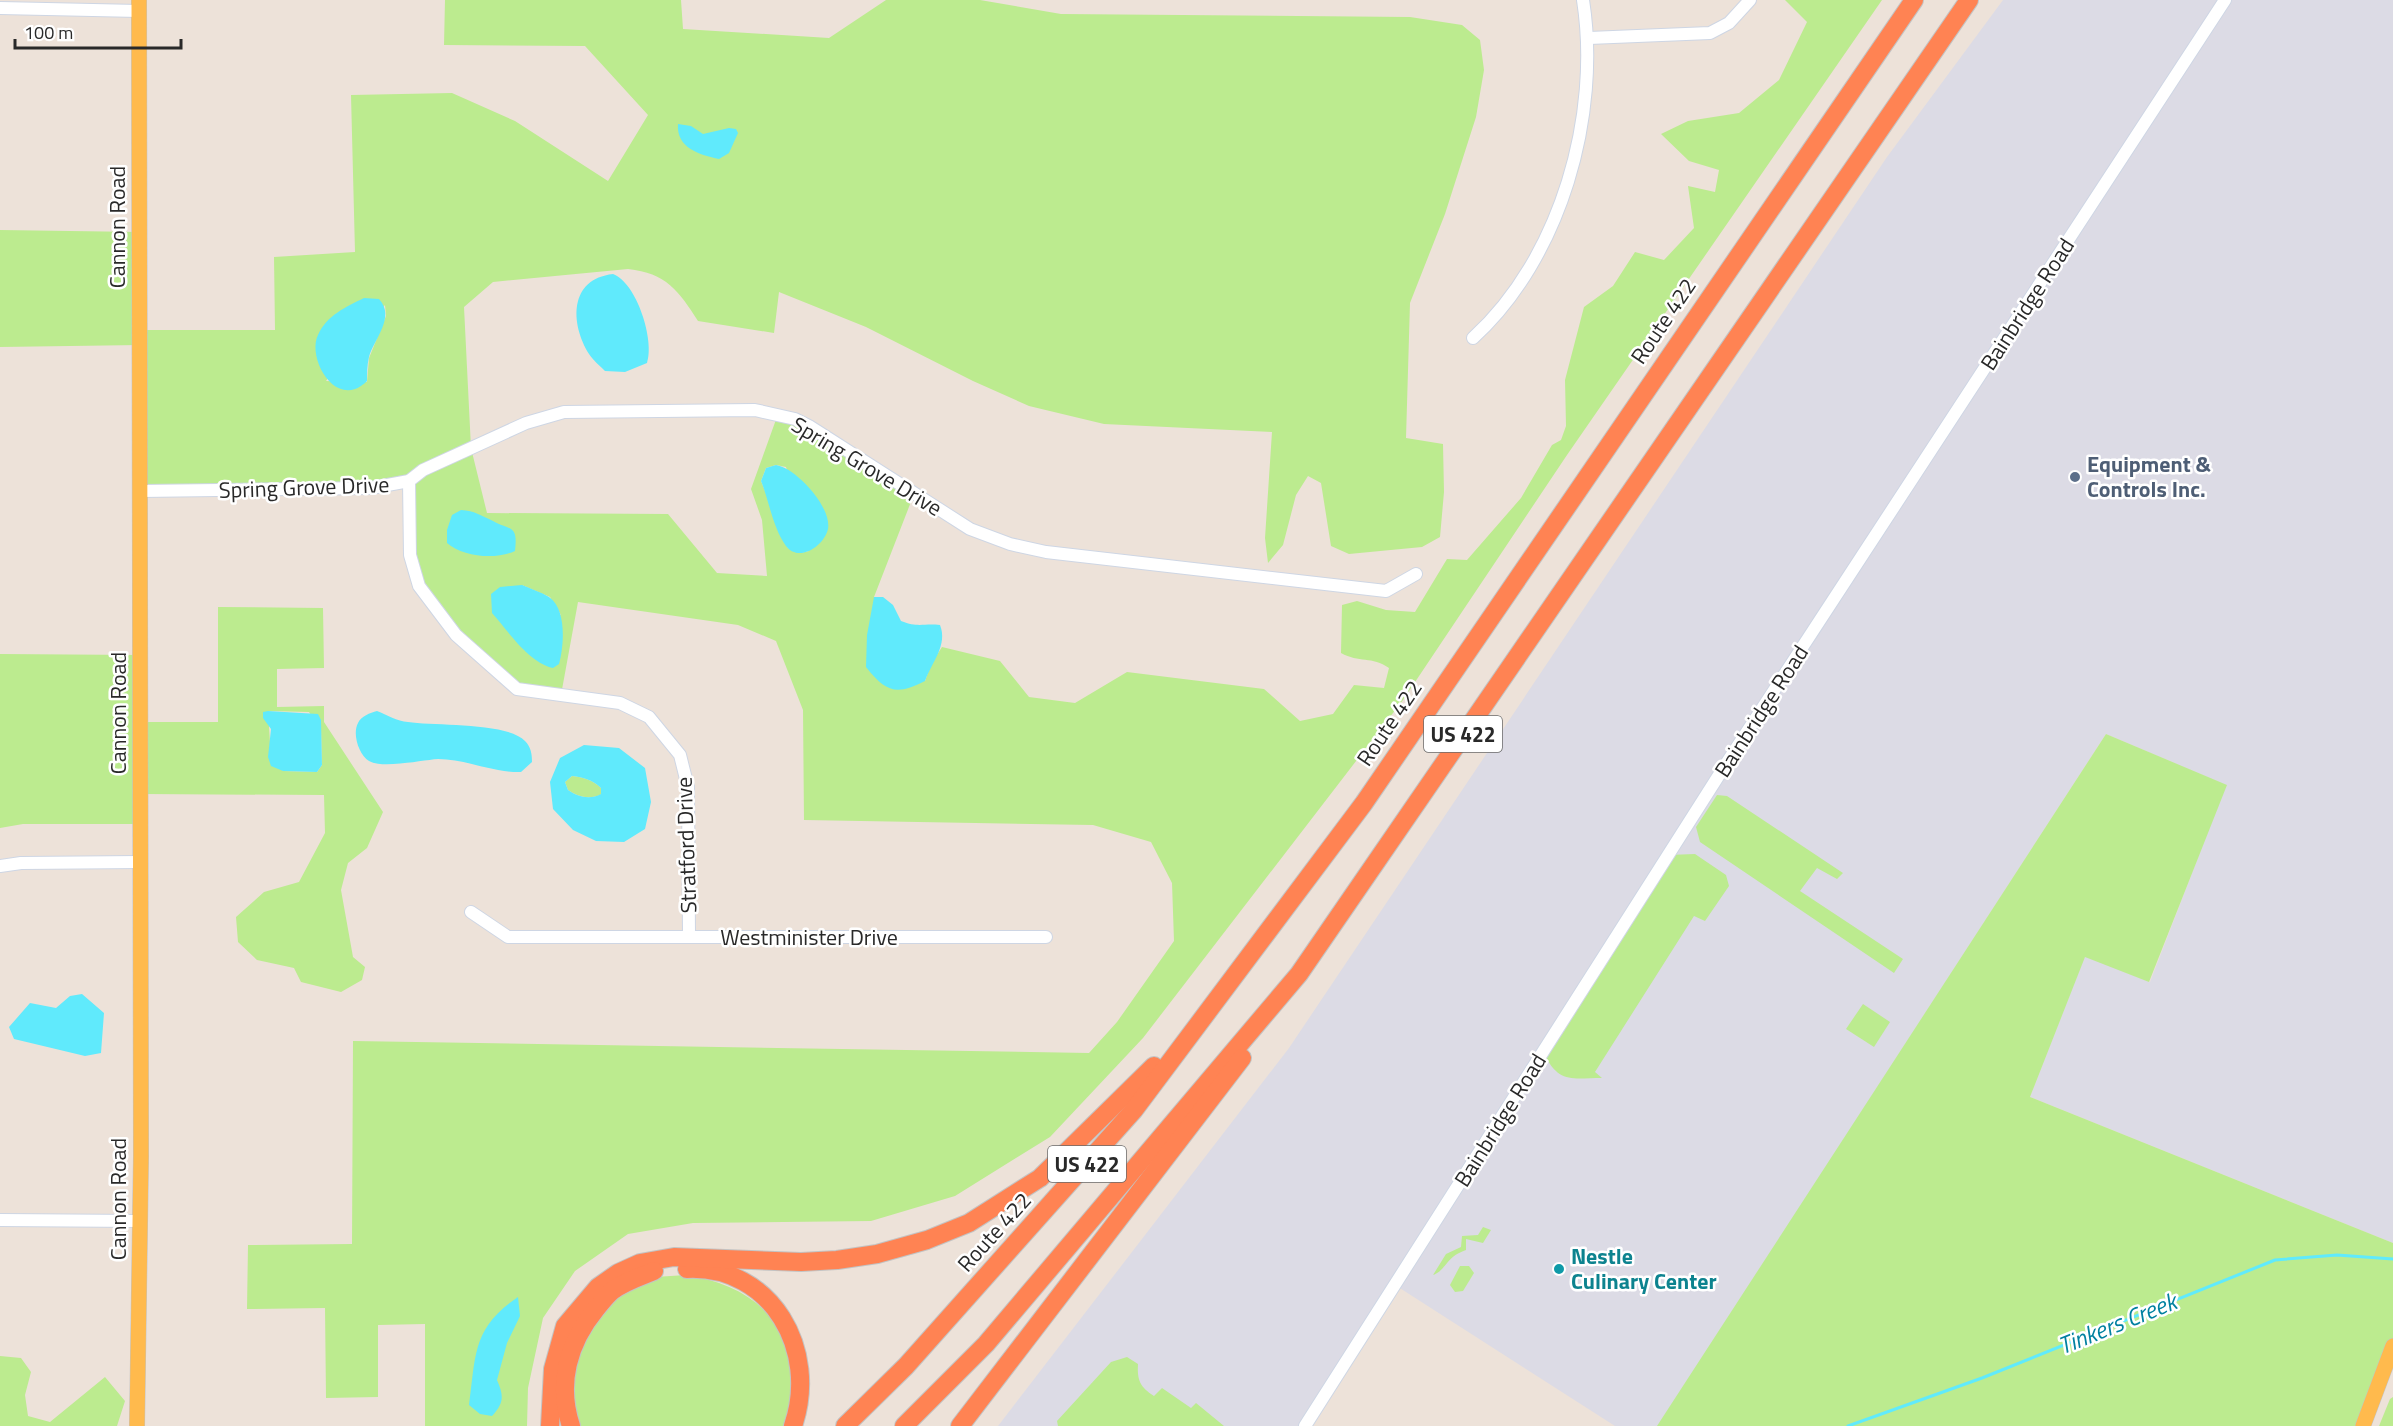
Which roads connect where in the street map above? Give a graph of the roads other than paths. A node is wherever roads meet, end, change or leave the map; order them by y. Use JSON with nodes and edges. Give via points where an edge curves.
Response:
{"nodes":[{"id":1,"x":1583,"y":0,"type":"edge"},
{"id":2,"x":1750,"y":0,"type":"edge"},
{"id":3,"x":1914,"y":0,"type":"edge"},
{"id":4,"x":1969,"y":0,"type":"edge"},
{"id":5,"x":2225,"y":0,"type":"edge"},
{"id":6,"x":139,"y":5,"type":"edge"},
{"id":7,"x":0,"y":8,"type":"edge"},
{"id":8,"x":1589,"y":38,"type":"junction"},
{"id":9,"x":1473,"y":338,"type":"dead end"},
{"id":10,"x":409,"y":482,"type":"junction"},
{"id":11,"x":141,"y":491,"type":"junction"},
{"id":12,"x":1416,"y":574,"type":"dead end"},
{"id":13,"x":140,"y":862,"type":"junction"},
{"id":14,"x":0,"y":866,"type":"edge"},
{"id":15,"x":1305,"y":881,"type":"junction"},
{"id":16,"x":471,"y":912,"type":"dead end"},
{"id":17,"x":689,"y":937,"type":"junction"},
{"id":18,"x":1046,"y":937,"type":"dead end"},
{"id":19,"x":1299,"y":974,"type":"junction"},
{"id":20,"x":0,"y":1220,"type":"edge"},
{"id":21,"x":140,"y":1221,"type":"junction"},
{"id":22,"x":2393,"y":1346,"type":"edge"},
{"id":23,"x":138,"y":1426,"type":"edge"},
{"id":24,"x":550,"y":1426,"type":"edge"},
{"id":25,"x":571,"y":1426,"type":"edge"},
{"id":26,"x":793,"y":1426,"type":"edge"},
{"id":27,"x":844,"y":1426,"type":"edge"},
{"id":28,"x":904,"y":1426,"type":"edge"},
{"id":29,"x":960,"y":1426,"type":"edge"},
{"id":30,"x":1305,"y":1426,"type":"edge"},
{"id":31,"x":2363,"y":1426,"type":"edge"}],
"edges":[{"from":1,"to":8,"type":"street"},
{"from":2,"to":8,"type":"street","via":[[1729,23],[1710,33]]},
{"from":3,"to":15,"type":"highway","name":"Route 422","number":"US 422","via":[[1364,803]]},
{"from":4,"to":19,"type":"highway","number":"US 422"},
{"from":5,"to":30,"type":"street","name":"Bainbridge Road","via":[[1720,773]]},
{"from":6,"to":7,"type":"street"},
{"from":6,"to":11,"type":"main road","name":"Cannon Road"},
{"from":8,"to":9,"type":"street","via":[[1586,110],[1571,172],[1551,229],[1491,321]]},
{"from":10,"to":11,"type":"street","name":"Spring Grove Drive","via":[[370,488]]},
{"from":10,"to":12,"type":"street","name":"Spring Grove Drive","via":[[423,470],[517,427],[564,412],[755,410],[795,418],[970,529],[1010,544],[1046,552],[1386,591]]},
{"from":10,"to":17,"type":"street","name":"Stratford Drive","via":[[410,555],[419,586],[456,635],[518,689],[620,703],[649,717],[681,755],[688,788]]},
{"from":11,"to":13,"type":"main road","name":"Cannon Road"},
{"from":13,"to":14,"type":"street"},
{"from":13,"to":21,"type":"main road","name":"Cannon Road"},
{"from":15,"to":24,"type":"highway","via":[[1145,1077],[1066,1155],[1014,1197],[969,1223],[877,1254],[801,1262],[675,1257],[640,1263],[618,1273],[598,1287],[566,1326],[553,1369]]},
{"from":15,"to":27,"type":"highway","name":"Route 422","number":"US 422","via":[[1134,1110],[906,1366]]},
{"from":16,"to":17,"type":"street","name":"Westminister Drive","via":[[508,937]]},
{"from":17,"to":18,"type":"street","name":"Westminister Drive"},
{"from":19,"to":28,"type":"highway","number":"US 422","via":[[986,1344]]},
{"from":19,"to":29,"type":"highway","via":[[1225,1084]]},
{"from":20,"to":21,"type":"street"},
{"from":21,"to":23,"type":"main road","name":"Cannon Road"},
{"from":22,"to":31,"type":"main road"},
{"from":25,"to":26,"type":"highway","via":[[565,1393],[566,1368],[572,1346],[586,1321],[610,1292],[634,1279],[657,1270],[700,1268],[743,1280],[772,1303],[792,1334],[802,1376]]}]}
